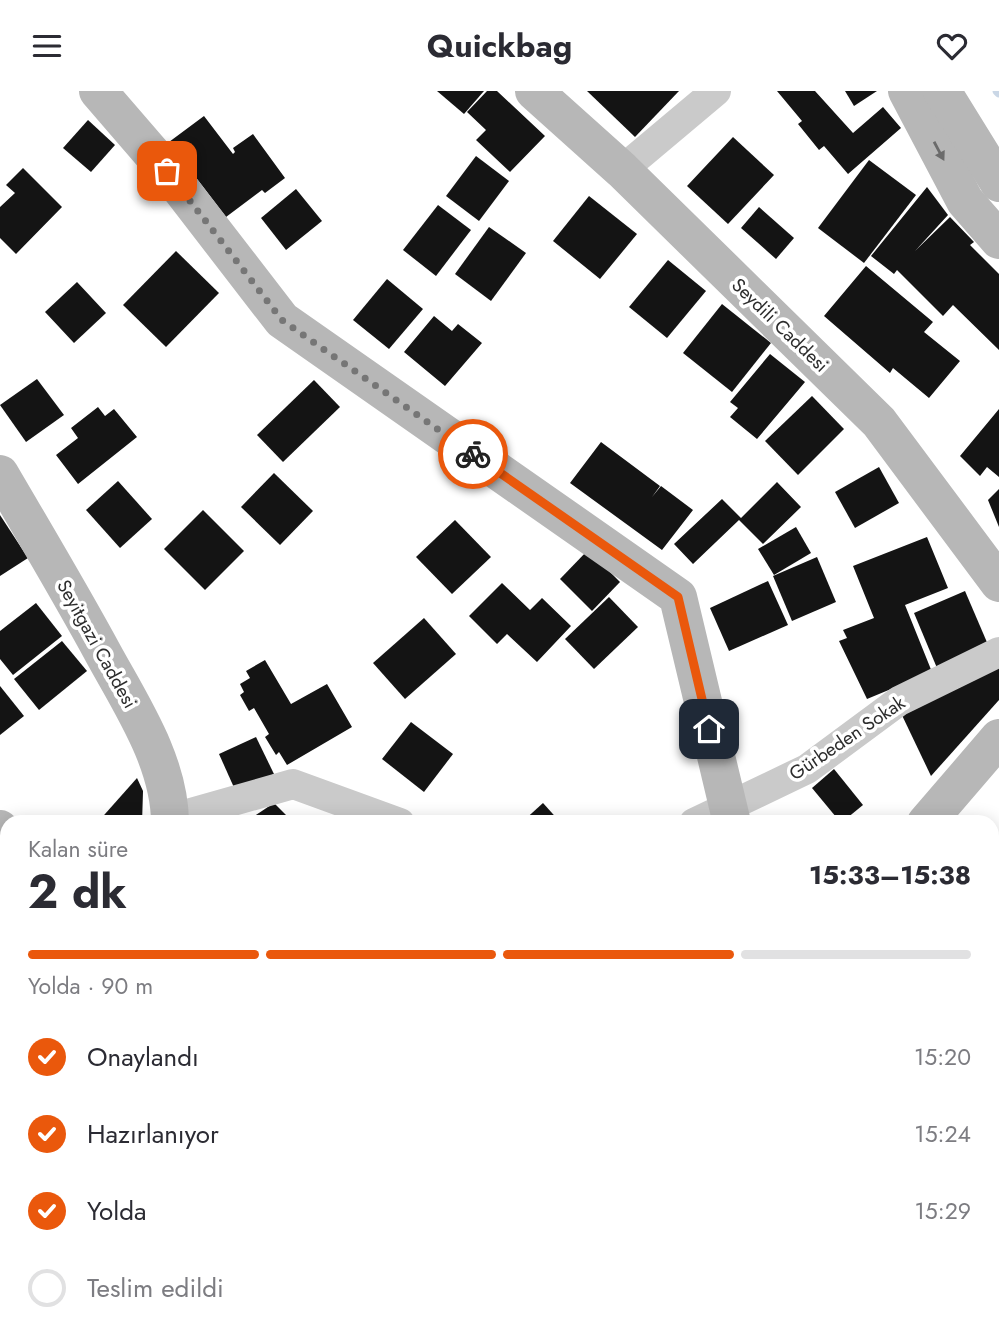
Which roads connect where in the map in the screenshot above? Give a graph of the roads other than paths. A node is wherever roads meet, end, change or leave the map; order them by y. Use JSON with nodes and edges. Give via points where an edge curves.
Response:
{"nodes":[{"id":1,"x":99,"y":91,"type":"edge"},
{"id":2,"x":534,"y":91,"type":"edge"},
{"id":3,"x":716,"y":91,"type":"edge"},
{"id":4,"x":907,"y":91,"type":"edge"},
{"id":5,"x":942,"y":91,"type":"edge"},
{"id":6,"x":622,"y":170,"type":"junction"},
{"id":7,"x":999,"y":183,"type":"edge"},
{"id":8,"x":999,"y":240,"type":"edge"},
{"id":9,"x":0,"y":474,"type":"edge"},
{"id":10,"x":999,"y":583,"type":"edge"},
{"id":11,"x":999,"y":652,"type":"edge"},
{"id":12,"x":999,"y":737,"type":"edge"},
{"id":13,"x":169,"y":815,"type":"edge"},
{"id":14,"x":190,"y":815,"type":"edge"},
{"id":15,"x":377,"y":815,"type":"edge"},
{"id":16,"x":717,"y":815,"type":"edge"},
{"id":17,"x":723,"y":815,"type":"edge"},
{"id":18,"x":933,"y":815,"type":"edge"}],
"edges":[{"from":1,"to":16,"type":"street","via":[[282,320],[678,597]]},
{"from":2,"to":6,"type":"street","name":"Seydili Caddesi"},
{"from":3,"to":6,"type":"street"},
{"from":4,"to":8,"type":"street","one_way":true,"via":[[965,201]]},
{"from":5,"to":7,"type":"street"},
{"from":6,"to":10,"type":"street","name":"Seydili Caddesi","via":[[879,422]]},
{"from":9,"to":13,"type":"street","name":"Seyitgazi Caddesi","via":[[135,713],[166,786]]},
{"from":11,"to":17,"type":"street","name":"Gürbeden Sokak","via":[[899,701],[807,769]]},
{"from":12,"to":18,"type":"street"},
{"from":14,"to":15,"type":"street","via":[[293,785]]}]}
